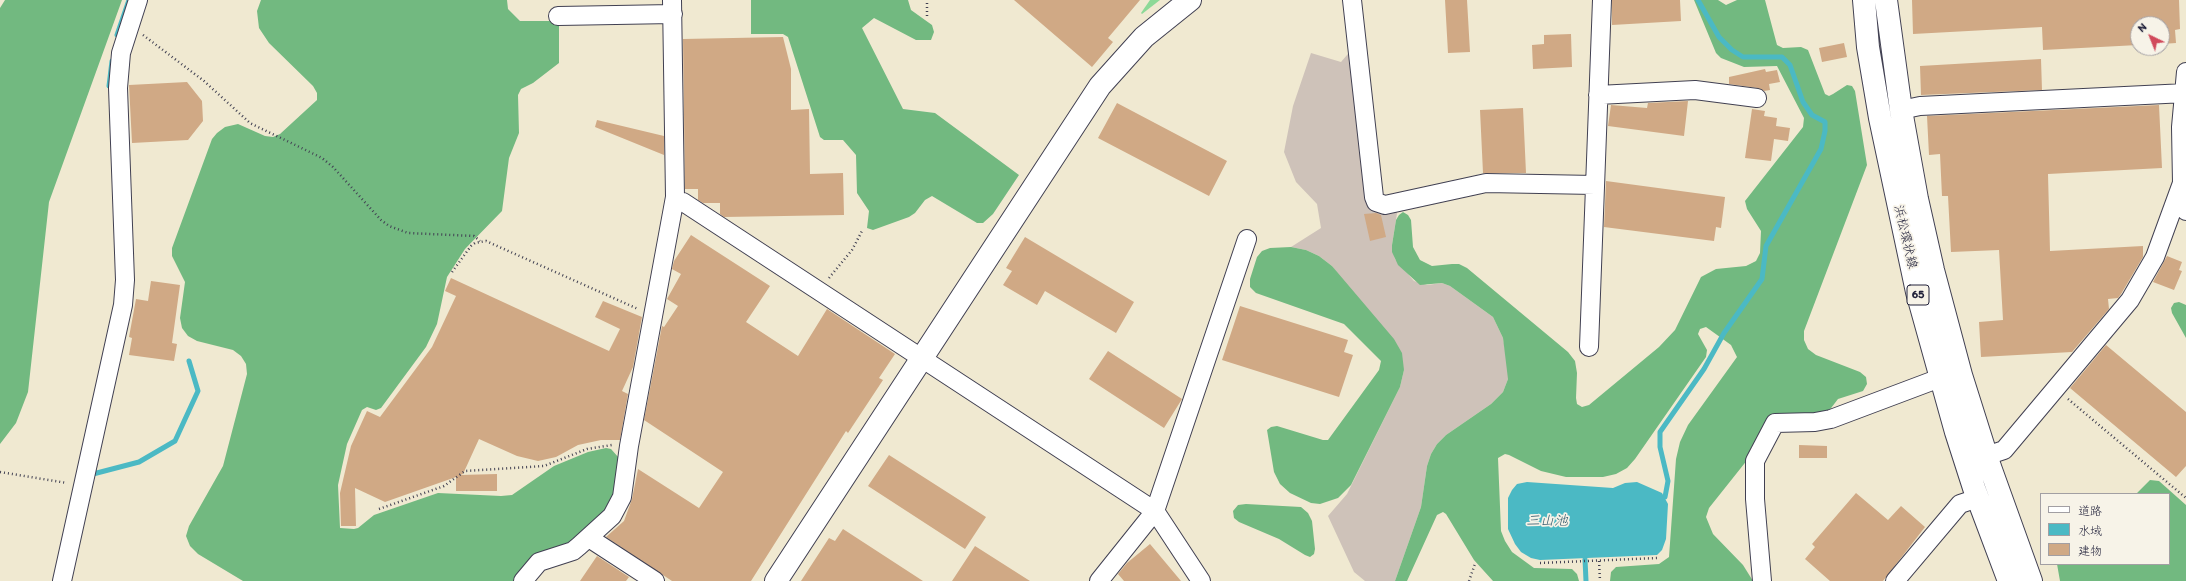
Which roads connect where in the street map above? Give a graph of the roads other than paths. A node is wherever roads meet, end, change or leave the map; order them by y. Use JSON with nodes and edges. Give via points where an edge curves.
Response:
{"nodes":[{"id":1,"x":138,"y":0,"type":"edge"},
{"id":2,"x":1190,"y":0,"type":"edge"},
{"id":3,"x":1352,"y":0,"type":"edge"},
{"id":4,"x":1602,"y":0,"type":"edge"},
{"id":5,"x":1864,"y":0,"type":"edge"},
{"id":6,"x":1886,"y":0,"type":"edge"},
{"id":7,"x":673,"y":7,"type":"edge"},
{"id":8,"x":558,"y":16,"type":"dead end"},
{"id":9,"x":2186,"y":72,"type":"edge"},
{"id":10,"x":2184,"y":93,"type":"edge"},
{"id":11,"x":1598,"y":95,"type":"junction"},
{"id":12,"x":1757,"y":98,"type":"dead end"},
{"id":13,"x":1901,"y":110,"type":"junction"},
{"id":14,"x":2182,"y":183,"type":"junction"},
{"id":15,"x":1595,"y":185,"type":"junction"},
{"id":16,"x":674,"y":202,"type":"junction"},
{"id":17,"x":2186,"y":211,"type":"edge"},
{"id":18,"x":1247,"y":239,"type":"dead end"},
{"id":19,"x":1589,"y":347,"type":"dead end"},
{"id":20,"x":921,"y":358,"type":"junction"},
{"id":21,"x":1940,"y":378,"type":"junction"},
{"id":22,"x":1986,"y":456,"type":"junction"},
{"id":23,"x":1978,"y":498,"type":"junction"},
{"id":24,"x":1155,"y":511,"type":"junction"},
{"id":25,"x":589,"y":538,"type":"junction"},
{"id":26,"x":62,"y":581,"type":"edge"},
{"id":27,"x":524,"y":581,"type":"edge"},
{"id":28,"x":655,"y":581,"type":"edge"},
{"id":29,"x":776,"y":581,"type":"edge"},
{"id":30,"x":1100,"y":581,"type":"edge"},
{"id":31,"x":1201,"y":581,"type":"edge"},
{"id":32,"x":1762,"y":581,"type":"edge"},
{"id":33,"x":1895,"y":581,"type":"edge"},
{"id":34,"x":2009,"y":581,"type":"edge"},
{"id":35,"x":2031,"y":581,"type":"edge"}],
"edges":[{"from":1,"to":26,"type":"street","via":[[121,53],[118,88],[125,280],[123,305]]},
{"from":2,"to":20,"type":"main road","via":[[1144,37],[1100,86]]},
{"from":3,"to":15,"type":"street","via":[[1376,202],[1385,205],[1486,183]]},
{"from":4,"to":11,"type":"street"},
{"from":5,"to":21,"type":"main road","name":"浜松環状線","number":"65","via":[[1868,47],[1888,160],[1909,257]]},
{"from":6,"to":13,"type":"main road","name":"浜松環状線","number":"65"},
{"from":7,"to":8,"type":"street"},
{"from":7,"to":16,"type":"street"},
{"from":9,"to":10,"type":"street"},
{"from":10,"to":13,"type":"street","via":[[1920,106]]},
{"from":10,"to":14,"type":"street","via":[[2180,127]]},
{"from":11,"to":12,"type":"street","via":[[1695,90]]},
{"from":11,"to":15,"type":"street"},
{"from":13,"to":22,"type":"main road","name":"浜松環状線","number":"65","via":[[1933,270]]},
{"from":14,"to":17,"type":"street"},
{"from":14,"to":22,"type":"street","via":[[2155,257],[2130,300],[2004,450]]},
{"from":15,"to":19,"type":"street"},
{"from":16,"to":20,"type":"street","via":[[683,202]]},
{"from":16,"to":25,"type":"street","via":[[622,497],[612,516]]},
{"from":18,"to":24,"type":"street"},
{"from":20,"to":24,"type":"street"},
{"from":20,"to":29,"type":"main road"},
{"from":21,"to":23,"type":"main road","name":"浜松環状線","number":"65"},
{"from":21,"to":32,"type":"street","via":[[1831,419],[1775,423],[1755,461],[1755,499]]},
{"from":22,"to":35,"type":"main road","name":"浜松環状線","number":"65"},
{"from":23,"to":33,"type":"street","via":[[1960,504]]},
{"from":23,"to":34,"type":"main road","name":"浜松環状線","number":"65"},
{"from":24,"to":30,"type":"street"},
{"from":24,"to":31,"type":"street"},
{"from":25,"to":27,"type":"street","via":[[573,551],[539,562]]},
{"from":25,"to":28,"type":"street"}]}
